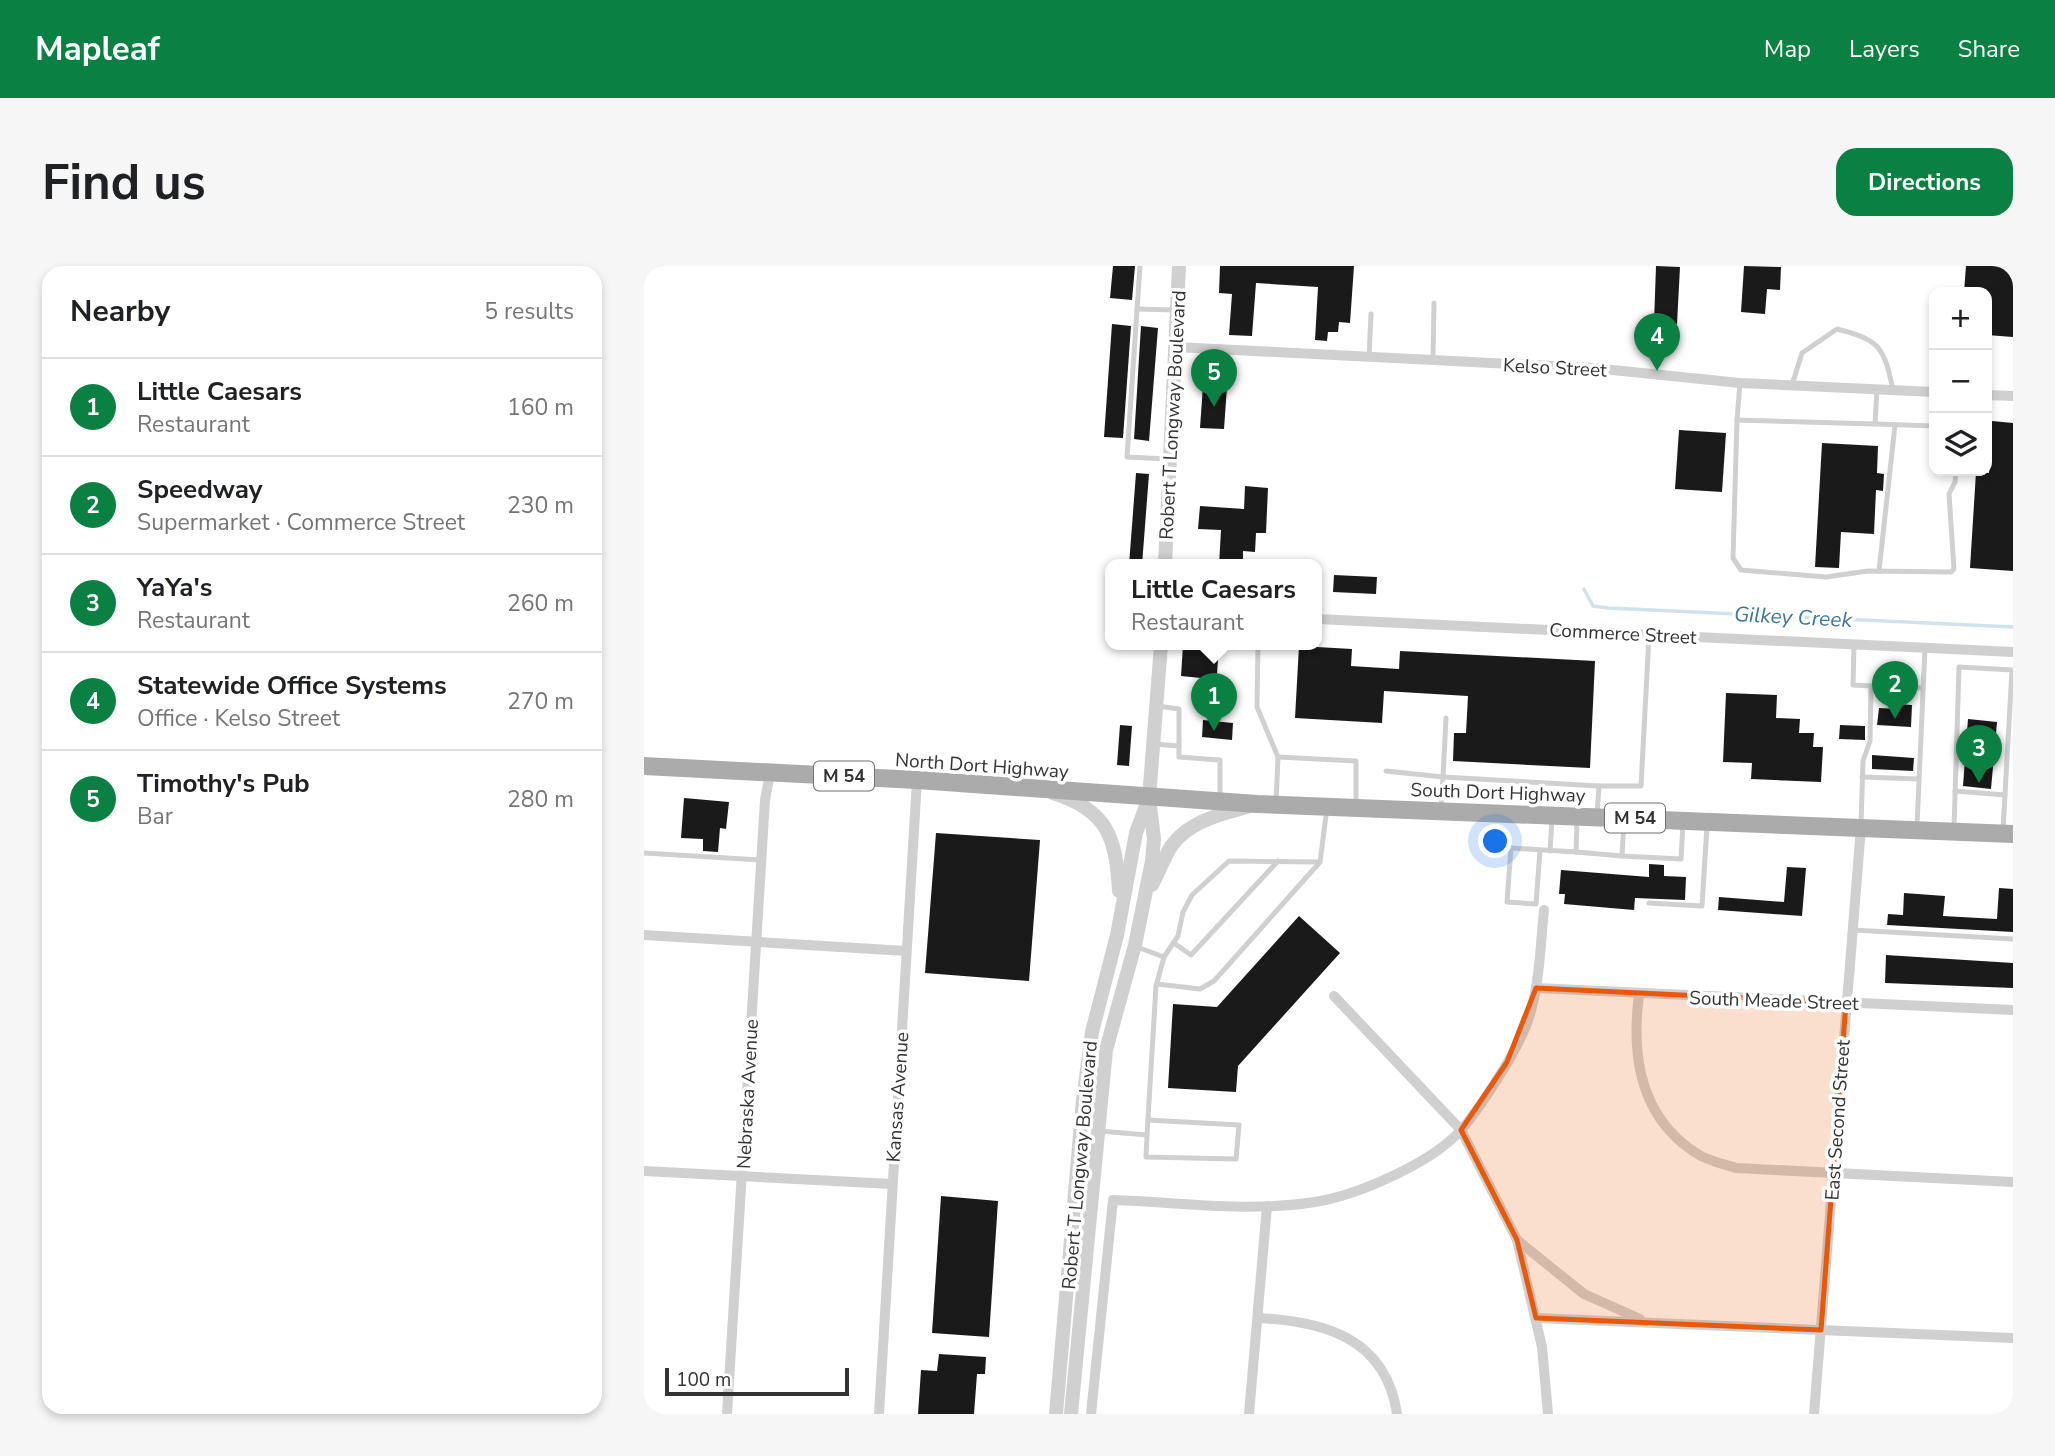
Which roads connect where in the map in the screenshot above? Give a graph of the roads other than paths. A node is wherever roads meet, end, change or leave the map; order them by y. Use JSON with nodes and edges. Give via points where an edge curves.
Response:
{"nodes":[{"id":1,"x":1140,"y":266,"type":"edge"},
{"id":2,"x":1180,"y":266,"type":"edge"},
{"id":3,"x":1434,"y":303,"type":"dead end"},
{"id":4,"x":1137,"y":309,"type":"junction"},
{"id":5,"x":1177,"y":310,"type":"junction"},
{"id":6,"x":1371,"y":314,"type":"dead end"},
{"id":7,"x":1175,"y":347,"type":"junction"},
{"id":8,"x":1369,"y":357,"type":"junction"},
{"id":9,"x":1433,"y":360,"type":"junction"},
{"id":10,"x":1740,"y":383,"type":"junction"},
{"id":11,"x":1792,"y":386,"type":"junction"},
{"id":12,"x":1877,"y":389,"type":"junction"},
{"id":13,"x":1893,"y":390,"type":"junction"},
{"id":14,"x":1929,"y":392,"type":"edge"},
{"id":15,"x":1992,"y":395,"type":"edge"},
{"id":16,"x":2013,"y":396,"type":"edge"},
{"id":17,"x":1737,"y":420,"type":"junction"},
{"id":18,"x":1875,"y":424,"type":"junction"},
{"id":19,"x":1895,"y":425,"type":"junction"},
{"id":20,"x":1929,"y":426,"type":"edge"},
{"id":21,"x":1168,"y":459,"type":"junction"},
{"id":22,"x":1956,"y":476,"type":"edge"},
{"id":23,"x":1165,"y":559,"type":"edge"},
{"id":24,"x":1879,"y":571,"type":"junction"},
{"id":25,"x":1322,"y":619,"type":"edge"},
{"id":26,"x":1649,"y":634,"type":"junction"},
{"id":27,"x":1854,"y":644,"type":"junction"},
{"id":28,"x":1925,"y":648,"type":"junction"},
{"id":29,"x":1161,"y":650,"type":"edge"},
{"id":30,"x":1258,"y":650,"type":"edge"},
{"id":31,"x":2013,"y":652,"type":"edge"},
{"id":32,"x":1871,"y":686,"type":"junction"},
{"id":33,"x":1923,"y":688,"type":"junction"},
{"id":34,"x":1156,"y":706,"type":"junction"},
{"id":35,"x":1446,"y":718,"type":"dead end"},
{"id":36,"x":1153,"y":744,"type":"junction"},
{"id":37,"x":1179,"y":746,"type":"junction"},
{"id":38,"x":1278,"y":757,"type":"junction"},
{"id":39,"x":644,"y":766,"type":"edge"},
{"id":40,"x":1386,"y":771,"type":"dead end"},
{"id":41,"x":770,"y":773,"type":"junction"},
{"id":42,"x":1443,"y":777,"type":"junction"},
{"id":43,"x":1862,"y":777,"type":"junction"},
{"id":44,"x":918,"y":779,"type":"junction"},
{"id":45,"x":1919,"y":779,"type":"junction"},
{"id":46,"x":1599,"y":786,"type":"junction"},
{"id":47,"x":1045,"y":791,"type":"junction"},
{"id":48,"x":1955,"y":791,"type":"junction"},
{"id":49,"x":2005,"y":794,"type":"junction"},
{"id":50,"x":1149,"y":798,"type":"junction"},
{"id":51,"x":1220,"y":802,"type":"junction"},
{"id":52,"x":1257,"y":804,"type":"junction"},
{"id":53,"x":1276,"y":804,"type":"junction"},
{"id":54,"x":1328,"y":807,"type":"junction"},
{"id":55,"x":1356,"y":807,"type":"junction"},
{"id":56,"x":1441,"y":810,"type":"junction"},
{"id":57,"x":1552,"y":815,"type":"junction"},
{"id":58,"x":1577,"y":816,"type":"junction"},
{"id":59,"x":1597,"y":817,"type":"junction"},
{"id":60,"x":1625,"y":818,"type":"junction"},
{"id":61,"x":1684,"y":820,"type":"junction"},
{"id":62,"x":1707,"y":821,"type":"junction"},
{"id":63,"x":1861,"y":827,"type":"junction"},
{"id":64,"x":1917,"y":830,"type":"junction"},
{"id":65,"x":1954,"y":831,"type":"junction"},
{"id":66,"x":2008,"y":834,"type":"edge"},
{"id":67,"x":1540,"y":850,"type":"junction"},
{"id":68,"x":1550,"y":851,"type":"junction"},
{"id":69,"x":1576,"y":852,"type":"junction"},
{"id":70,"x":644,"y":853,"type":"edge"},
{"id":71,"x":1622,"y":856,"type":"junction"},
{"id":72,"x":761,"y":860,"type":"junction"},
{"id":73,"x":1278,"y":861,"type":"junction"},
{"id":74,"x":1320,"y":862,"type":"junction"},
{"id":75,"x":1146,"y":895,"type":"junction"},
{"id":76,"x":1649,"y":903,"type":"dead end"},
{"id":77,"x":1544,"y":910,"type":"dead end"},
{"id":78,"x":1853,"y":930,"type":"junction"},
{"id":79,"x":1117,"y":934,"type":"junction"},
{"id":80,"x":644,"y":935,"type":"edge"},
{"id":81,"x":2013,"y":939,"type":"edge"},
{"id":82,"x":756,"y":942,"type":"junction"},
{"id":83,"x":1174,"y":943,"type":"junction"},
{"id":84,"x":1135,"y":945,"type":"junction"},
{"id":85,"x":906,"y":951,"type":"junction"},
{"id":86,"x":1164,"y":957,"type":"junction"},
{"id":87,"x":1157,"y":984,"type":"junction"},
{"id":88,"x":1536,"y":988,"type":"junction"},
{"id":89,"x":1639,"y":995,"type":"junction"},
{"id":90,"x":1334,"y":996,"type":"dead end"},
{"id":91,"x":1846,"y":1003,"type":"junction"},
{"id":92,"x":2013,"y":1010,"type":"edge"},
{"id":93,"x":1148,"y":1120,"type":"junction"},
{"id":94,"x":1097,"y":1127,"type":"junction"},
{"id":95,"x":1461,"y":1130,"type":"junction"},
{"id":96,"x":1081,"y":1135,"type":"junction"},
{"id":97,"x":1147,"y":1135,"type":"junction"},
{"id":98,"x":644,"y":1171,"type":"edge"},
{"id":99,"x":1833,"y":1174,"type":"junction"},
{"id":100,"x":742,"y":1177,"type":"junction"},
{"id":101,"x":2013,"y":1182,"type":"edge"},
{"id":102,"x":892,"y":1184,"type":"junction"},
{"id":103,"x":1267,"y":1206,"type":"junction"},
{"id":104,"x":1517,"y":1240,"type":"junction"},
{"id":105,"x":1258,"y":1318,"type":"junction"},
{"id":106,"x":1536,"y":1318,"type":"junction"},
{"id":107,"x":1645,"y":1321,"type":"junction"},
{"id":108,"x":1821,"y":1330,"type":"junction"},
{"id":109,"x":2013,"y":1338,"type":"edge"},
{"id":110,"x":727,"y":1414,"type":"edge"},
{"id":111,"x":879,"y":1414,"type":"edge"},
{"id":112,"x":1056,"y":1414,"type":"edge"},
{"id":113,"x":1071,"y":1414,"type":"edge"},
{"id":114,"x":1091,"y":1414,"type":"edge"},
{"id":115,"x":1249,"y":1414,"type":"edge"},
{"id":116,"x":1397,"y":1414,"type":"edge"},
{"id":117,"x":1548,"y":1414,"type":"edge"},
{"id":118,"x":1814,"y":1414,"type":"edge"}],
"edges":[{"from":1,"to":4,"type":"lane"},
{"from":2,"to":5,"type":"street","name":"Robert T Longway Boulevard"},
{"from":3,"to":9,"type":"lane"},
{"from":4,"to":5,"type":"lane"},
{"from":4,"to":21,"type":"lane","via":[[1127,457]]},
{"from":5,"to":7,"type":"street","name":"Robert T Longway Boulevard"},
{"from":6,"to":8,"type":"lane"},
{"from":7,"to":8,"type":"street","name":"Kelso Street"},
{"from":7,"to":21,"type":"street","name":"Robert T Longway Boulevard"},
{"from":8,"to":9,"type":"street","name":"Kelso Street"},
{"from":9,"to":10,"type":"street","name":"Kelso Street","via":[[1593,368]]},
{"from":10,"to":11,"type":"street","name":"Kelso Street"},
{"from":10,"to":17,"type":"lane"},
{"from":11,"to":12,"type":"street","name":"Kelso Street"},
{"from":11,"to":13,"type":"lane","via":[[1802,352],[1837,329],[1867,336],[1885,354]]},
{"from":12,"to":13,"type":"street","name":"Kelso Street"},
{"from":12,"to":18,"type":"lane"},
{"from":13,"to":14,"type":"street","name":"Kelso Street"},
{"from":15,"to":16,"type":"street"},
{"from":17,"to":18,"type":"lane"},
{"from":17,"to":24,"type":"lane","via":[[1736,566],[1826,577]]},
{"from":18,"to":19,"type":"lane"},
{"from":19,"to":20,"type":"lane"},
{"from":19,"to":24,"type":"lane"},
{"from":21,"to":23,"type":"street","name":"Robert T Longway Boulevard"},
{"from":22,"to":24,"type":"lane","via":[[1949,494],[1954,569]]},
{"from":25,"to":26,"type":"street","name":"Commerce Street"},
{"from":26,"to":27,"type":"street","name":"Commerce Street"},
{"from":26,"to":46,"type":"lane","via":[[1642,786]]},
{"from":27,"to":28,"type":"street","name":"Commerce Street"},
{"from":27,"to":32,"type":"lane","via":[[1853,685]]},
{"from":28,"to":31,"type":"street","name":"Commerce Street"},
{"from":28,"to":33,"type":"lane"},
{"from":29,"to":34,"type":"street","name":"Robert T Longway Boulevard"},
{"from":30,"to":38,"type":"lane","via":[[1257,707]]},
{"from":32,"to":33,"type":"lane"},
{"from":32,"to":43,"type":"lane","via":[[1870,741]]},
{"from":33,"to":45,"type":"lane"},
{"from":34,"to":36,"type":"street","name":"Robert T Longway Boulevard"},
{"from":34,"to":37,"type":"lane","via":[[1179,709]]},
{"from":35,"to":42,"type":"lane"},
{"from":36,"to":37,"type":"lane"},
{"from":36,"to":50,"type":"street","name":"Robert T Longway Boulevard"},
{"from":37,"to":51,"type":"lane","via":[[1179,757],[1220,760]]},
{"from":38,"to":53,"type":"lane"},
{"from":38,"to":55,"type":"lane","via":[[1356,761]]},
{"from":39,"to":41,"type":"main road","name":"North Dort Highway","number":"M 54"},
{"from":40,"to":42,"type":"lane"},
{"from":41,"to":44,"type":"main road","name":"North Dort Highway","number":"M 54"},
{"from":41,"to":72,"type":"street","name":"Nebraska Avenue"},
{"from":42,"to":46,"type":"lane"},
{"from":42,"to":56,"type":"lane"},
{"from":43,"to":45,"type":"lane"},
{"from":43,"to":63,"type":"lane"},
{"from":44,"to":47,"type":"main road","name":"North Dort Highway","number":"M 54"},
{"from":44,"to":85,"type":"street","name":"Kansas Avenue"},
{"from":45,"to":64,"type":"lane"},
{"from":46,"to":59,"type":"lane"},
{"from":47,"to":50,"type":"main road","name":"North Dort Highway","number":"M 54"},
{"from":47,"to":79,"type":"street","via":[[1067,798],[1091,814],[1114,843]]},
{"from":48,"to":49,"type":"lane"},
{"from":48,"to":49,"type":"lane","via":[[1959,667],[2012,670]]},
{"from":48,"to":65,"type":"lane"},
{"from":49,"to":66,"type":"lane"},
{"from":50,"to":51,"type":"main road","name":"South Dort Highway","number":"M 54"},
{"from":50,"to":75,"type":"street","name":"Robert T Longway Boulevard","via":[[1154,839]]},
{"from":50,"to":79,"type":"street","name":"Robert T Longway Boulevard","via":[[1136,833]]},
{"from":51,"to":52,"type":"main road","name":"South Dort Highway","number":"M 54"},
{"from":52,"to":53,"type":"main road","name":"South Dort Highway","number":"M 54"},
{"from":52,"to":75,"type":"street","via":[[1219,815],[1182,834]]},
{"from":53,"to":54,"type":"main road","name":"South Dort Highway","number":"M 54"},
{"from":54,"to":55,"type":"main road","name":"South Dort Highway","number":"M 54"},
{"from":54,"to":74,"type":"lane"},
{"from":55,"to":56,"type":"main road","name":"South Dort Highway","number":"M 54"},
{"from":56,"to":57,"type":"main road","name":"South Dort Highway","number":"M 54"},
{"from":57,"to":58,"type":"main road","name":"South Dort Highway","number":"M 54"},
{"from":57,"to":68,"type":"lane"},
{"from":58,"to":59,"type":"main road","name":"South Dort Highway","number":"M 54"},
{"from":58,"to":69,"type":"lane"},
{"from":59,"to":60,"type":"main road","name":"South Dort Highway","number":"M 54"},
{"from":60,"to":61,"type":"main road","name":"South Dort Highway","number":"M 54"},
{"from":60,"to":71,"type":"lane"},
{"from":61,"to":62,"type":"main road","name":"South Dort Highway","number":"M 54"},
{"from":61,"to":71,"type":"lane","via":[[1681,859]]},
{"from":62,"to":63,"type":"main road","name":"South Dort Highway","number":"M 54"},
{"from":62,"to":76,"type":"lane","via":[[1702,906]]},
{"from":63,"to":64,"type":"main road","name":"South Dort Highway","number":"M 54"},
{"from":63,"to":78,"type":"street","name":"East Second Street"},
{"from":64,"to":65,"type":"main road","name":"South Dort Highway","number":"M 54"},
{"from":65,"to":66,"type":"main road","name":"South Dort Highway","number":"M 54"},
{"from":67,"to":67,"type":"lane","via":[[1511,848],[1507,902],[1536,904]]},
{"from":67,"to":68,"type":"lane"},
{"from":68,"to":69,"type":"lane"},
{"from":69,"to":71,"type":"lane"},
{"from":70,"to":72,"type":"lane"},
{"from":72,"to":82,"type":"street","name":"Nebraska Avenue"},
{"from":73,"to":74,"type":"lane"},
{"from":73,"to":83,"type":"lane","via":[[1191,955]]},
{"from":73,"to":83,"type":"lane","via":[[1229,861],[1192,895]]},
{"from":74,"to":87,"type":"lane","via":[[1214,981],[1200,989]]},
{"from":75,"to":84,"type":"street","name":"Robert T Longway Boulevard"},
{"from":77,"to":88,"type":"street"},
{"from":78,"to":81,"type":"lane"},
{"from":78,"to":91,"type":"street","name":"East Second Street"},
{"from":79,"to":96,"type":"street","name":"Robert T Longway Boulevard","via":[[1092,1032]]},
{"from":80,"to":82,"type":"street"},
{"from":82,"to":85,"type":"street"},
{"from":82,"to":100,"type":"street","name":"Nebraska Avenue"},
{"from":83,"to":86,"type":"lane"},
{"from":84,"to":86,"type":"lane"},
{"from":84,"to":94,"type":"street","name":"Robert T Longway Boulevard","via":[[1106,1050]]},
{"from":85,"to":102,"type":"street","name":"Kansas Avenue"},
{"from":86,"to":87,"type":"lane"},
{"from":87,"to":93,"type":"lane"},
{"from":88,"to":89,"type":"street","name":"South Meade Street"},
{"from":88,"to":95,"type":"street","via":[[1526,1026],[1507,1062]]},
{"from":89,"to":91,"type":"street","name":"South Meade Street"},
{"from":89,"to":99,"type":"street","via":[[1637,1061],[1646,1098],[1668,1130],[1697,1155],[1736,1168]]},
{"from":90,"to":95,"type":"street"},
{"from":91,"to":92,"type":"street","name":"South Meade Street"},
{"from":91,"to":99,"type":"street","name":"East Second Street"},
{"from":93,"to":97,"type":"lane"},
{"from":93,"to":97,"type":"lane","via":[[1239,1125],[1236,1159],[1146,1157]]},
{"from":94,"to":96,"type":"street","via":[[1087,1127]]},
{"from":94,"to":97,"type":"lane"},
{"from":94,"to":113,"type":"street","name":"Robert T Longway Boulevard"},
{"from":95,"to":103,"type":"street","via":[[1435,1151],[1376,1184],[1325,1200]]},
{"from":95,"to":104,"type":"street"},
{"from":96,"to":112,"type":"street","name":"Robert T Longway Boulevard"},
{"from":98,"to":100,"type":"street"},
{"from":99,"to":101,"type":"street"},
{"from":99,"to":108,"type":"street","name":"East Second Street"},
{"from":100,"to":102,"type":"street"},
{"from":100,"to":110,"type":"street","name":"Nebraska Avenue"},
{"from":102,"to":111,"type":"street","name":"Kansas Avenue"},
{"from":103,"to":105,"type":"street"},
{"from":103,"to":114,"type":"street","via":[[1113,1200]]},
{"from":104,"to":106,"type":"street"},
{"from":104,"to":107,"type":"street","via":[[1584,1294]]},
{"from":105,"to":115,"type":"street"},
{"from":105,"to":116,"type":"street","via":[[1320,1324],[1356,1344],[1385,1376]]},
{"from":106,"to":107,"type":"street"},
{"from":106,"to":117,"type":"street"},
{"from":107,"to":108,"type":"street"},
{"from":108,"to":109,"type":"street"},
{"from":108,"to":118,"type":"street","name":"East Second Street"}]}
